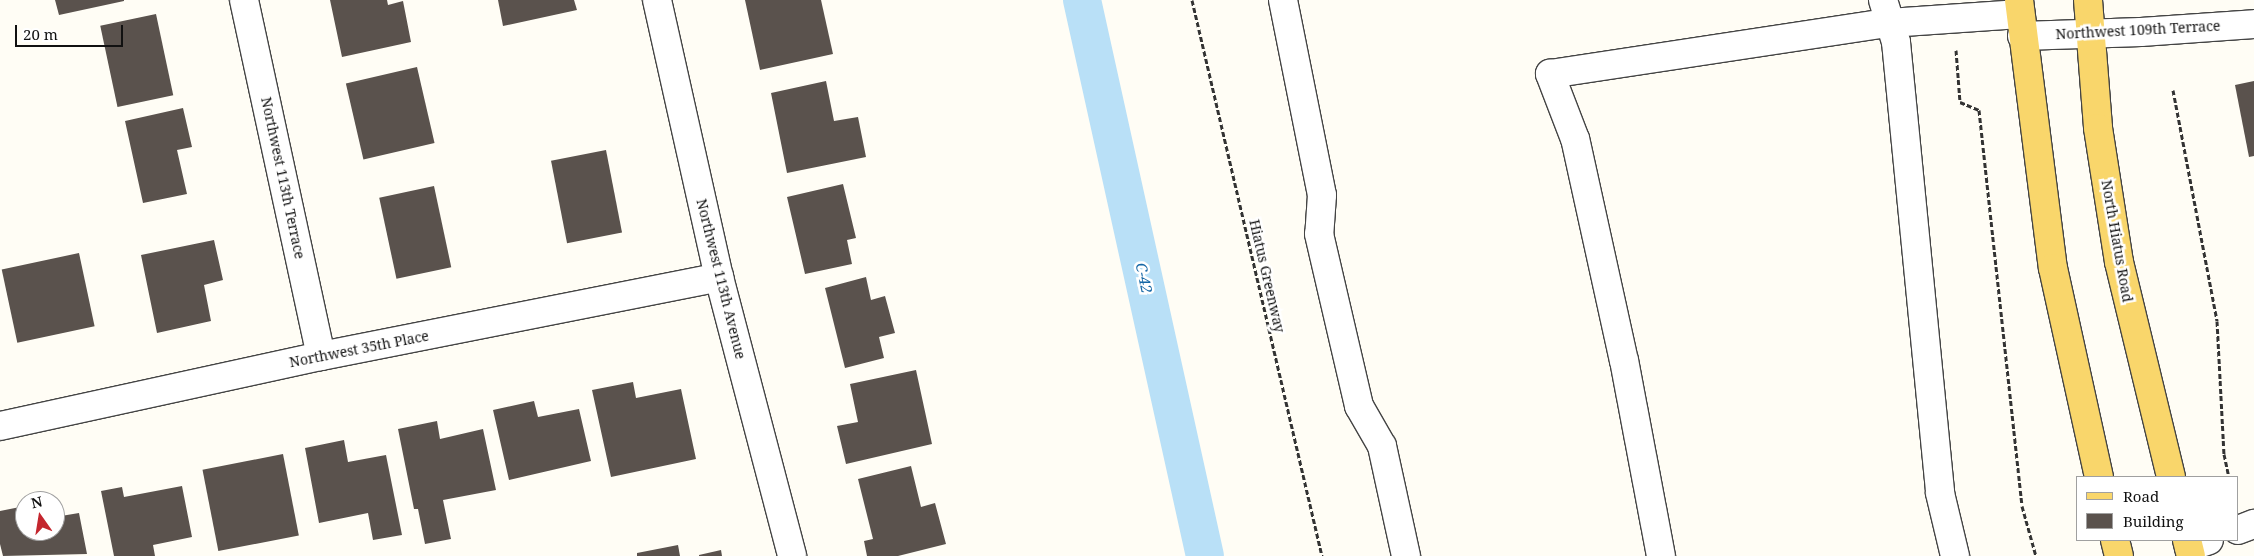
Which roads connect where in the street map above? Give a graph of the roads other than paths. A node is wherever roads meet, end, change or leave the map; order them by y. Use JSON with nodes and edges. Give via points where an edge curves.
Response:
{"nodes":[{"id":1,"x":244,"y":0,"type":"edge"},
{"id":2,"x":657,"y":0,"type":"edge"},
{"id":3,"x":1284,"y":0,"type":"edge"},
{"id":4,"x":2088,"y":0,"type":"edge"},
{"id":5,"x":1886,"y":11,"type":"edge"},
{"id":6,"x":2021,"y":17,"type":"edge"},
{"id":7,"x":2254,"y":24,"type":"edge"},
{"id":8,"x":2091,"y":33,"type":"junction"},
{"id":9,"x":720,"y":277,"type":"junction"},
{"id":10,"x":321,"y":356,"type":"junction"},
{"id":11,"x":0,"y":426,"type":"edge"},
{"id":12,"x":2099,"y":476,"type":"edge"},
{"id":13,"x":2172,"y":476,"type":"edge"},
{"id":14,"x":2254,"y":524,"type":"edge"},
{"id":15,"x":2239,"y":530,"type":"edge"},
{"id":16,"x":2115,"y":541,"type":"edge"},
{"id":17,"x":792,"y":556,"type":"edge"},
{"id":18,"x":1406,"y":556,"type":"edge"},
{"id":19,"x":1661,"y":556,"type":"edge"},
{"id":20,"x":1955,"y":556,"type":"edge"},
{"id":21,"x":2119,"y":556,"type":"edge"}],
"edges":[{"from":1,"to":10,"type":"street","name":"Northwest 113th Terrace"},
{"from":2,"to":9,"type":"street","name":"Northwest 113th Avenue"},
{"from":3,"to":18,"type":"street","via":[[1322,195],[1319,234],[1359,406],[1382,446]]},
{"from":4,"to":8,"type":"main road","name":"North Hiatus Road"},
{"from":5,"to":6,"type":"street","name":"Northwest 109th Terrace","via":[[1952,19]]},
{"from":5,"to":19,"type":"street","name":"Northwest 109th Terrace","via":[[1550,74],[1575,139],[1624,361]]},
{"from":5,"to":20,"type":"street","via":[[1896,42],[1940,493]]},
{"from":6,"to":8,"type":"street","name":"Northwest 109th Terrace"},
{"from":6,"to":12,"type":"main road","via":[[2053,268]]},
{"from":7,"to":8,"type":"street","name":"Northwest 109th Terrace"},
{"from":8,"to":13,"type":"main road","name":"North Hiatus Road","via":[[2098,128],[2119,262]]},
{"from":9,"to":10,"type":"street","name":"Northwest 35th Place"},
{"from":9,"to":17,"type":"street","name":"Northwest 113th Avenue"},
{"from":10,"to":11,"type":"street","name":"Northwest 35th Place"},
{"from":14,"to":15,"type":"street"},
{"from":16,"to":21,"type":"main road"}]}
